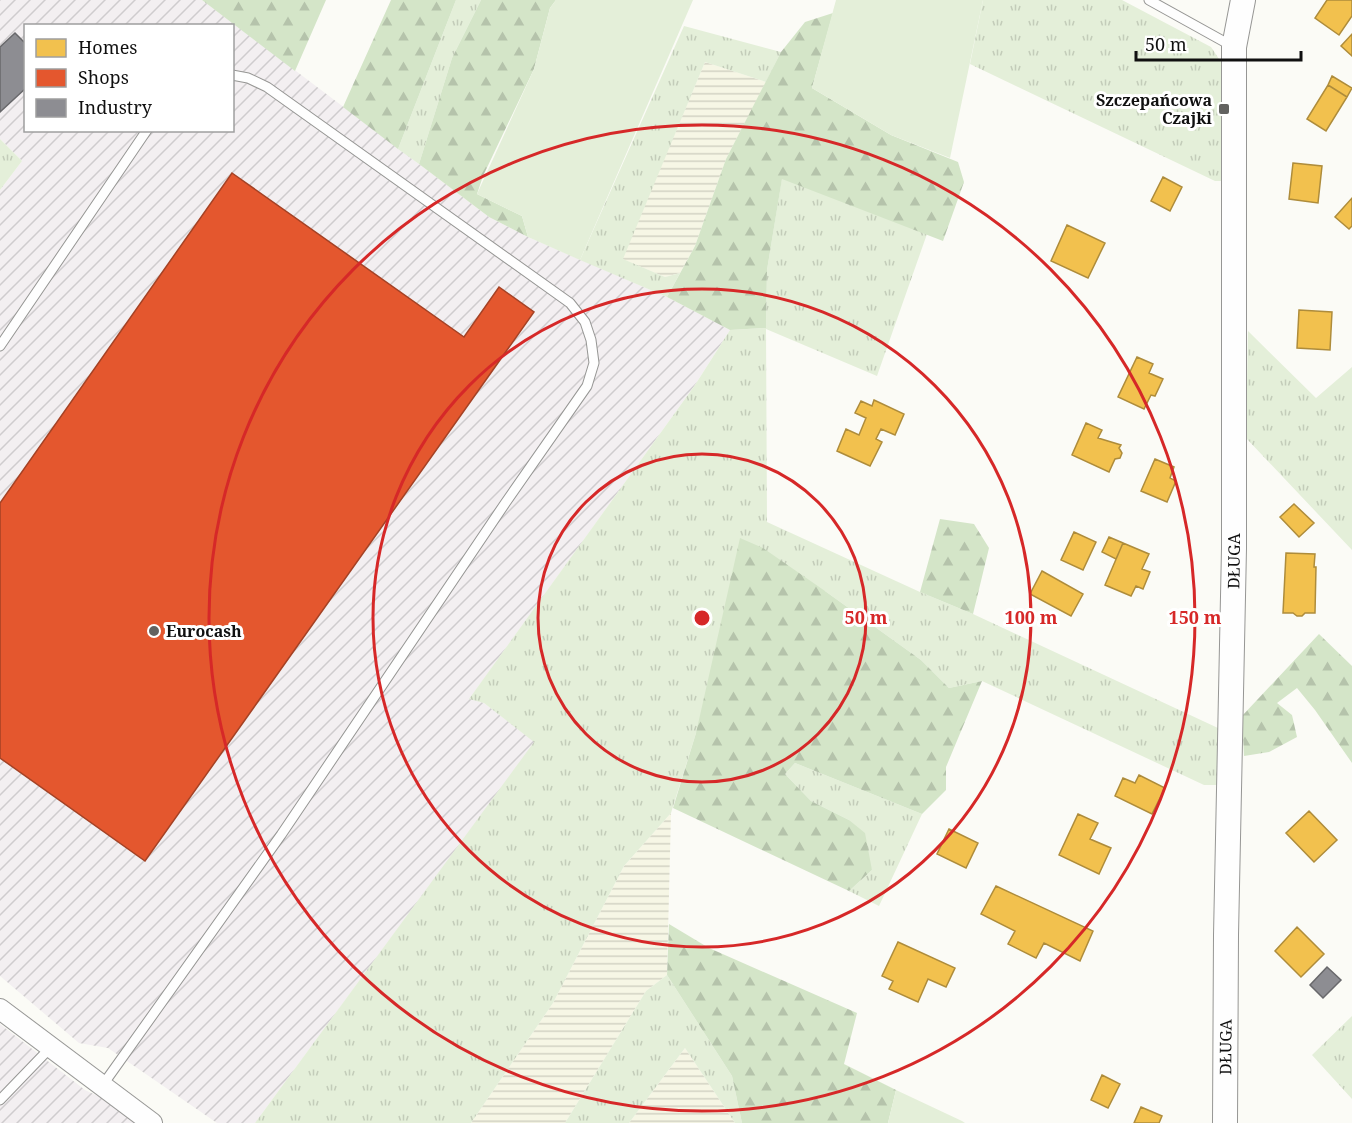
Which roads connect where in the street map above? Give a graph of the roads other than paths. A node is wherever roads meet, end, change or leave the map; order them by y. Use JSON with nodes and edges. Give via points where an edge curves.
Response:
{"nodes":[{"id":1,"x":1149,"y":0,"type":"edge"},
{"id":2,"x":1243,"y":0,"type":"edge"},
{"id":3,"x":1234,"y":47,"type":"junction"},
{"id":4,"x":234,"y":75,"type":"edge"},
{"id":5,"x":146,"y":132,"type":"edge"},
{"id":6,"x":0,"y":346,"type":"edge"},
{"id":7,"x":0,"y":1009,"type":"edge"},
{"id":8,"x":51,"y":1047,"type":"junction"},
{"id":9,"x":102,"y":1086,"type":"junction"},
{"id":10,"x":0,"y":1100,"type":"edge"},
{"id":11,"x":152,"y":1123,"type":"edge"},
{"id":12,"x":1225,"y":1123,"type":"edge"}],
"edges":[{"from":1,"to":3,"type":"lane"},
{"from":2,"to":3,"type":"street","name":"DŁUGA"},
{"from":3,"to":12,"type":"street","name":"DŁUGA","via":[[1234,548]]},
{"from":4,"to":9,"type":"lane","via":[[267,87],[570,303],[585,322],[594,363],[587,386],[280,835]]},
{"from":5,"to":6,"type":"lane"},
{"from":7,"to":8,"type":"street"},
{"from":8,"to":9,"type":"street"},
{"from":8,"to":10,"type":"lane"},
{"from":9,"to":11,"type":"street"}]}
